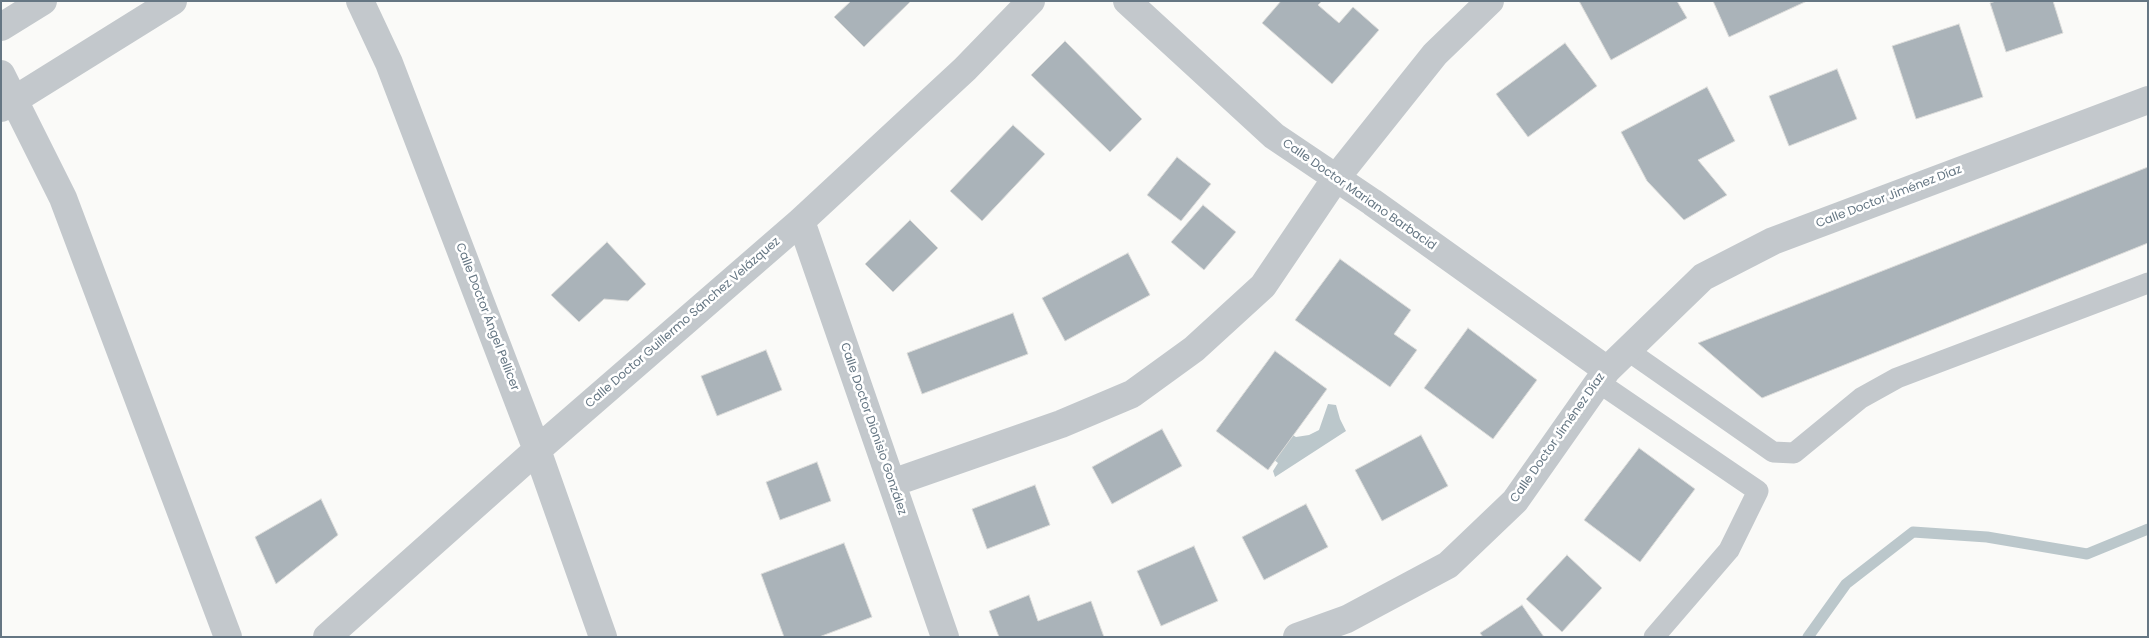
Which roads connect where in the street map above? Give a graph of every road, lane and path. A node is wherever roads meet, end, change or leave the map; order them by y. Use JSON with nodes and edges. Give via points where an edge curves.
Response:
{"nodes":[{"id":1,"x":43,"y":1,"type":"edge"},
{"id":2,"x":172,"y":1,"type":"edge"},
{"id":3,"x":360,"y":1,"type":"edge"},
{"id":4,"x":1031,"y":1,"type":"edge"},
{"id":5,"x":1127,"y":1,"type":"edge"},
{"id":6,"x":1490,"y":1,"type":"edge"},
{"id":7,"x":1,"y":27,"type":"edge"},
{"id":8,"x":1,"y":74,"type":"edge"},
{"id":9,"x":2148,"y":100,"type":"edge"},
{"id":10,"x":8,"y":104,"type":"edge"},
{"id":11,"x":1336,"y":178,"type":"junction"},
{"id":12,"x":800,"y":221,"type":"junction"},
{"id":13,"x":2148,"y":283,"type":"edge"},
{"id":14,"x":1627,"y":350,"type":"junction"},
{"id":15,"x":1602,"y":376,"type":"junction"},
{"id":16,"x":537,"y":450,"type":"junction"},
{"id":17,"x":892,"y":483,"type":"junction"},
{"id":18,"x":228,"y":637,"type":"edge"},
{"id":19,"x":327,"y":637,"type":"edge"},
{"id":20,"x":603,"y":637,"type":"edge"},
{"id":21,"x":946,"y":637,"type":"edge"},
{"id":22,"x":1297,"y":637,"type":"edge"},
{"id":23,"x":1654,"y":637,"type":"edge"}],
"edges":[{"from":1,"to":7,"type":"street"},
{"from":2,"to":10,"type":"street"},
{"from":3,"to":16,"type":"street","name":"Calle Doctor Ángel Pellicer","via":[[390,63]]},
{"from":4,"to":12,"type":"street","name":"Calle Doctor Guillermo Sánchez Velázquez","via":[[965,69]]},
{"from":5,"to":11,"type":"street","name":"Calle Doctor Mariano Barbacid","via":[[1274,136]]},
{"from":6,"to":11,"type":"street","via":[[1435,54]]},
{"from":8,"to":10,"type":"street"},
{"from":9,"to":14,"type":"street","name":"Calle Doctor Jiménez Díaz","via":[[1773,241],[1702,277]]},
{"from":10,"to":18,"type":"street","via":[[63,198]]},
{"from":11,"to":15,"type":"street","name":"Calle Doctor Mariano Barbacid"},
{"from":11,"to":17,"type":"street","via":[[1263,286],[1194,349],[1132,394],[1061,424]]},
{"from":12,"to":16,"type":"street","name":"Calle Doctor Guillermo Sánchez Velázquez"},
{"from":12,"to":17,"type":"street","name":"Calle Doctor Dionisio González"},
{"from":13,"to":14,"type":"lane","via":[[1897,378],[1861,398],[1794,454],[1773,452]]},
{"from":14,"to":15,"type":"street","name":"Calle Doctor Jiménez Díaz"},
{"from":15,"to":22,"type":"street","name":"Calle Doctor Jiménez Díaz","via":[[1516,501],[1448,565],[1346,619]]},
{"from":15,"to":23,"type":"lane","via":[[1758,491],[1729,550]]},
{"from":16,"to":19,"type":"street","name":"Calle Doctor Guillermo Sánchez Velázquez"},
{"from":16,"to":20,"type":"street","name":"Calle Doctor Ángel Pellicer"},
{"from":17,"to":21,"type":"street","name":"Calle Doctor Dionisio González"}]}
